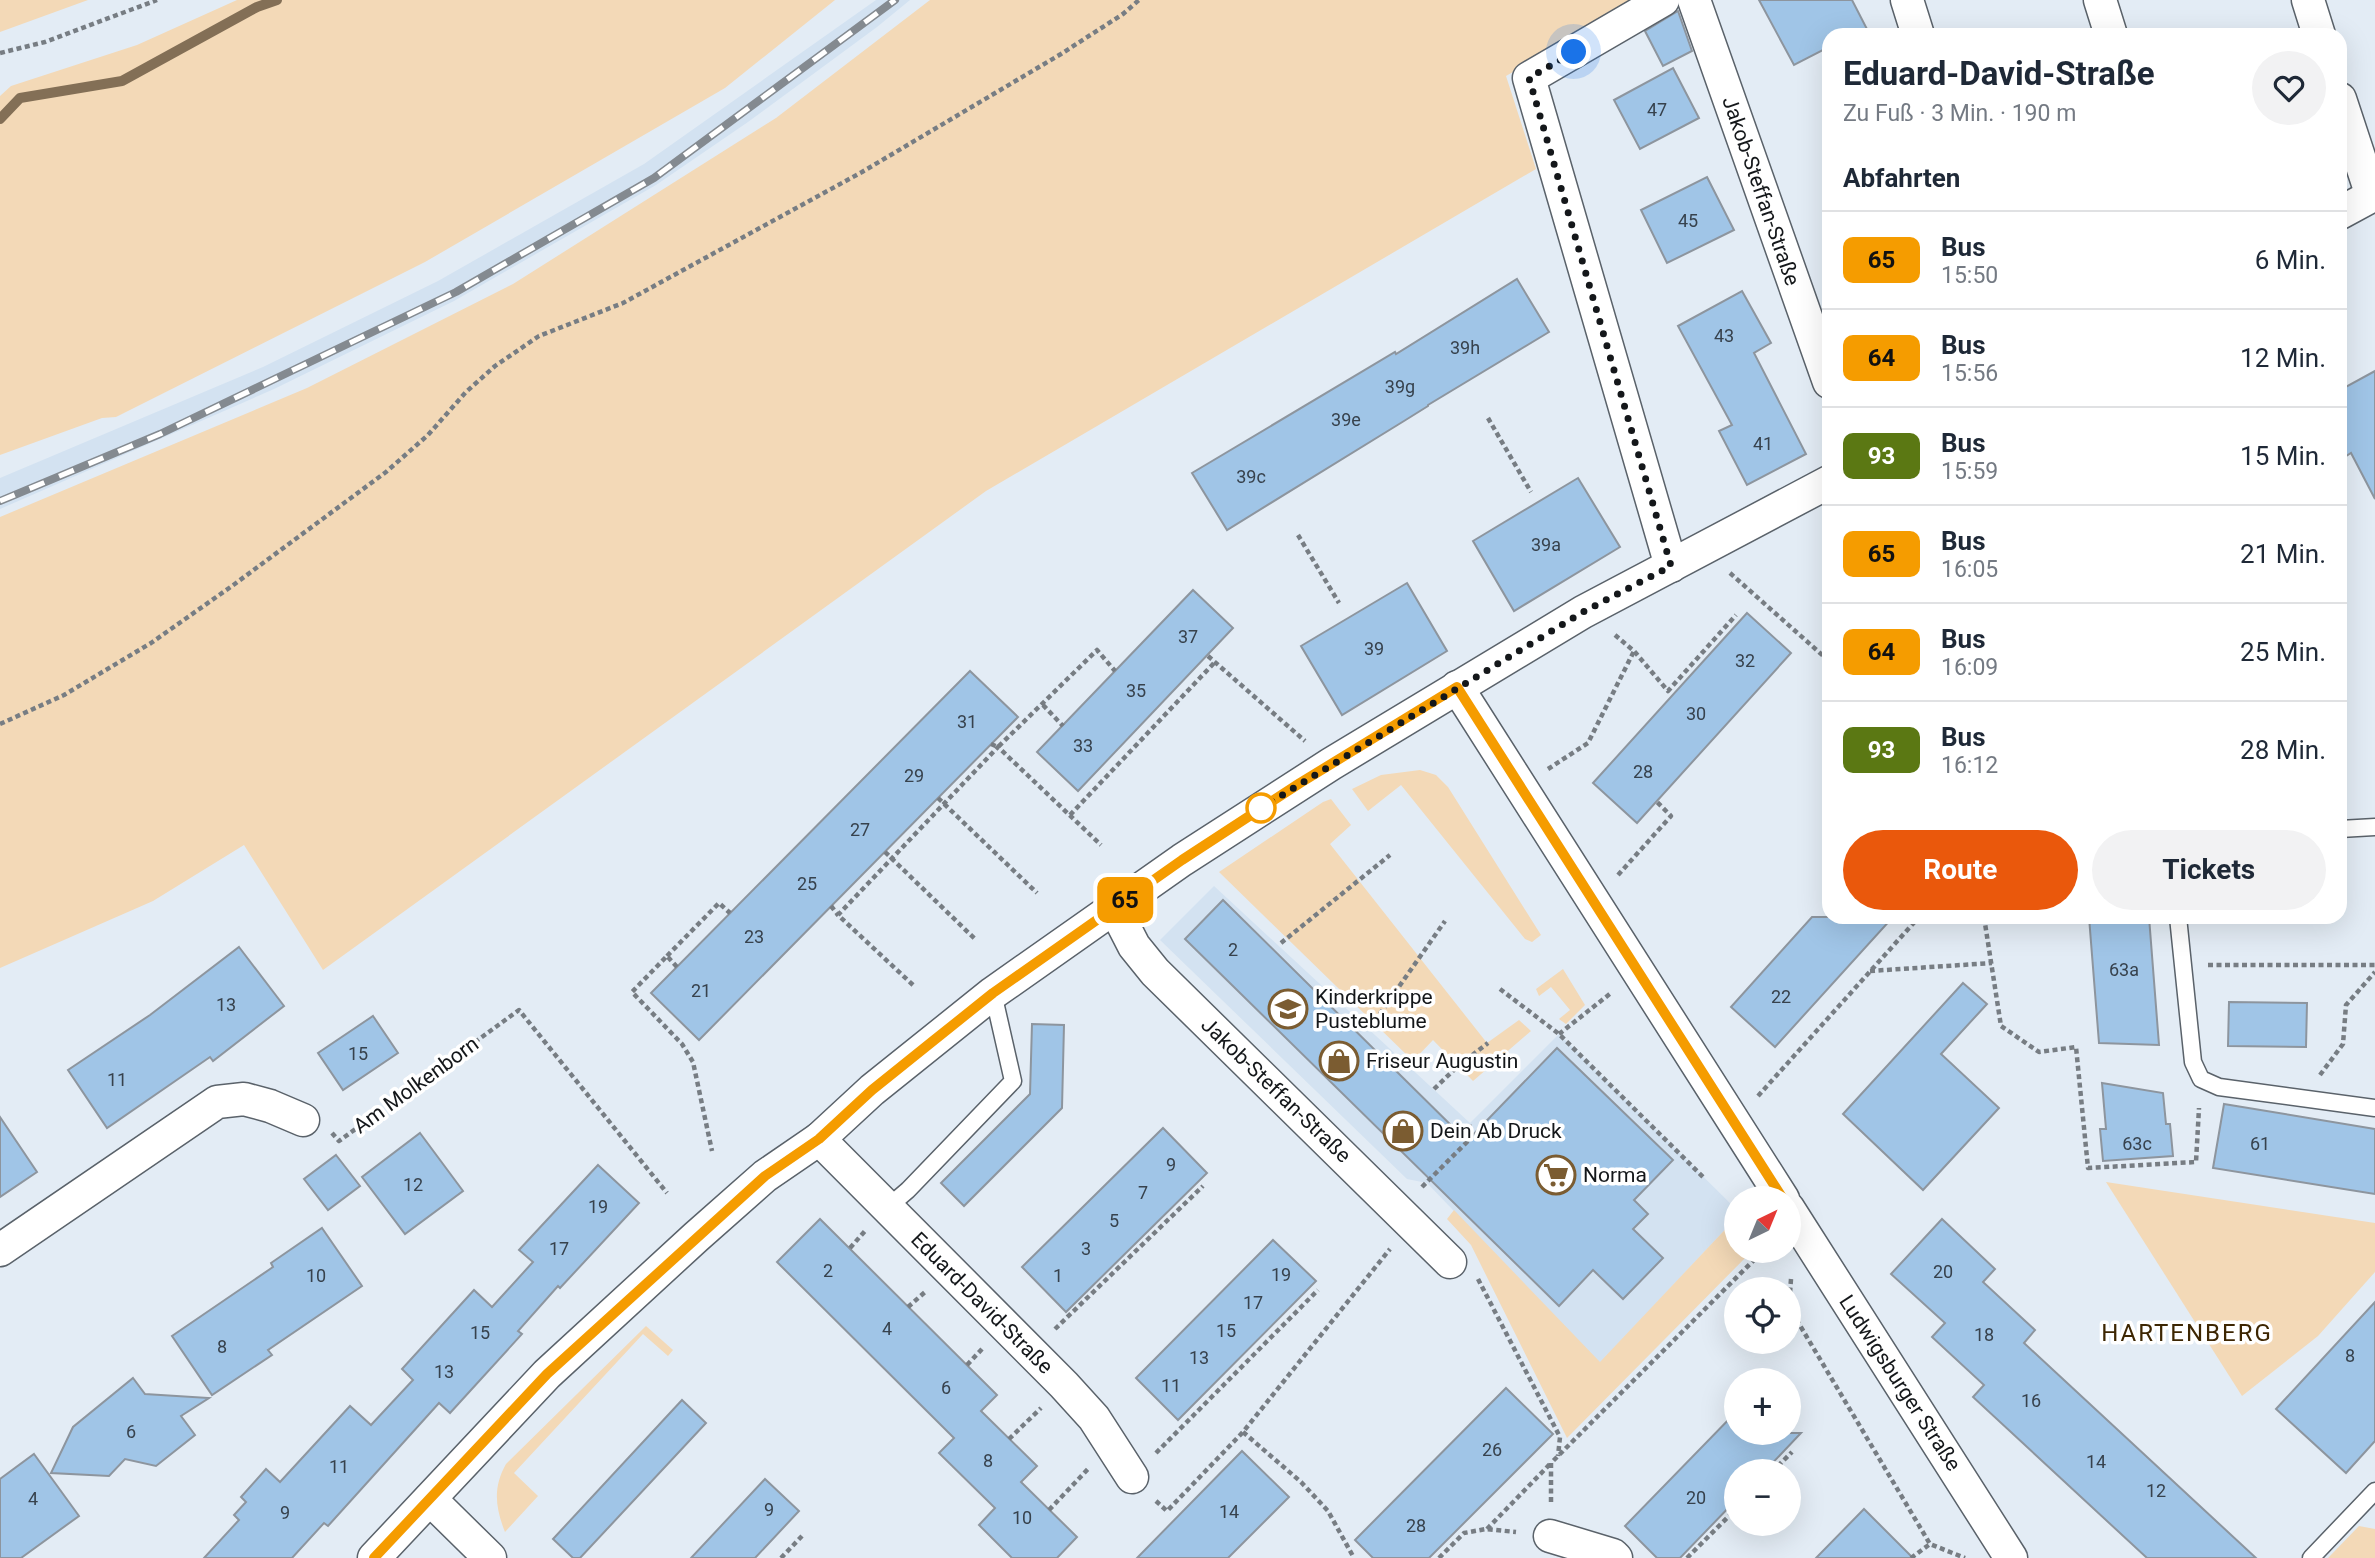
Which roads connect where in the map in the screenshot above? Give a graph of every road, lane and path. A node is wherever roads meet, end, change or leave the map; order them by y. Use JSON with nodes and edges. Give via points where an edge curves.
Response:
{"nodes":[{"id":1,"x":157,"y":0,"type":"edge"},
{"id":2,"x":1139,"y":0,"type":"edge"},
{"id":3,"x":1663,"y":0,"type":"edge"},
{"id":4,"x":1694,"y":0,"type":"edge"},
{"id":5,"x":1907,"y":0,"type":"edge"},
{"id":6,"x":2100,"y":0,"type":"edge"},
{"id":7,"x":2308,"y":0,"type":"edge"},
{"id":8,"x":1916,"y":28,"type":"edge"},
{"id":9,"x":2109,"y":28,"type":"edge"},
{"id":10,"x":2317,"y":28,"type":"edge"},
{"id":11,"x":0,"y":53,"type":"edge"},
{"id":12,"x":2347,"y":119,"type":"edge"},
{"id":13,"x":2373,"y":195,"type":"edge"},
{"id":14,"x":2347,"y":209,"type":"edge"},
{"id":15,"x":1822,"y":362,"type":"edge"},
{"id":16,"x":1488,"y":418,"type":"dead end"},
{"id":17,"x":1822,"y":486,"type":"edge"},
{"id":18,"x":1531,"y":492,"type":"dead end"},
{"id":19,"x":1298,"y":535,"type":"dead end"},
{"id":20,"x":1704,"y":548,"type":"junction"},
{"id":21,"x":1671,"y":566,"type":"junction"},
{"id":22,"x":1339,"y":603,"type":"dead end"},
{"id":23,"x":1736,"y":615,"type":"dead end"},
{"id":24,"x":1616,"y":636,"type":"dead end"},
{"id":25,"x":1634,"y":651,"type":"junction"},
{"id":26,"x":1822,"y":655,"type":"edge"},
{"id":27,"x":1208,"y":656,"type":"dead end"},
{"id":28,"x":1215,"y":662,"type":"junction"},
{"id":29,"x":1115,"y":671,"type":"dead end"},
{"id":30,"x":1457,"y":687,"type":"junction"},
{"id":31,"x":1043,"y":705,"type":"junction"},
{"id":32,"x":0,"y":724,"type":"edge"},
{"id":33,"x":1063,"y":726,"type":"dead end"},
{"id":34,"x":991,"y":744,"type":"dead end"},
{"id":35,"x":998,"y":747,"type":"junction"},
{"id":36,"x":1331,"y":764,"type":"junction"},
{"id":37,"x":1521,"y":787,"type":"junction"},
{"id":38,"x":938,"y":798,"type":"dead end"},
{"id":39,"x":1656,"y":801,"type":"dead end"},
{"id":40,"x":945,"y":805,"type":"junction"},
{"id":41,"x":1070,"y":815,"type":"junction"},
{"id":42,"x":2375,"y":827,"type":"edge"},
{"id":43,"x":2347,"y":829,"type":"edge"},
{"id":44,"x":1101,"y":845,"type":"dead end"},
{"id":45,"x":885,"y":852,"type":"dead end"},
{"id":46,"x":1391,"y":855,"type":"dead end"},
{"id":47,"x":892,"y":859,"type":"junction"},
{"id":48,"x":1037,"y":892,"type":"dead end"},
{"id":49,"x":1594,"y":902,"type":"junction"},
{"id":50,"x":831,"y":906,"type":"dead end"},
{"id":51,"x":1114,"y":908,"type":"junction"},
{"id":52,"x":730,"y":913,"type":"dead end"},
{"id":53,"x":838,"y":915,"type":"junction"},
{"id":54,"x":1445,"y":921,"type":"dead end"},
{"id":55,"x":1913,"y":924,"type":"edge"},
{"id":56,"x":1985,"y":924,"type":"edge"},
{"id":57,"x":2179,"y":924,"type":"edge"},
{"id":58,"x":975,"y":939,"type":"dead end"},
{"id":59,"x":1281,"y":943,"type":"dead end"},
{"id":60,"x":667,"y":956,"type":"junction"},
{"id":61,"x":1992,"y":963,"type":"junction"},
{"id":62,"x":2183,"y":965,"type":"junction"},
{"id":63,"x":2375,"y":965,"type":"edge"},
{"id":64,"x":677,"y":967,"type":"dead end"},
{"id":65,"x":1639,"y":971,"type":"junction"},
{"id":66,"x":1870,"y":971,"type":"junction"},
{"id":67,"x":2375,"y":972,"type":"edge"},
{"id":68,"x":913,"y":985,"type":"dead end"},
{"id":69,"x":1500,"y":989,"type":"dead end"},
{"id":70,"x":993,"y":993,"type":"junction"},
{"id":71,"x":1370,"y":1028,"type":"dead end"},
{"id":72,"x":1559,"y":1034,"type":"junction"},
{"id":73,"x":1488,"y":1043,"type":"dead end"},
{"id":74,"x":2201,"y":1079,"type":"junction"},
{"id":75,"x":1434,"y":1089,"type":"dead end"},
{"id":76,"x":2304,"y":1097,"type":"junction"},
{"id":77,"x":2375,"y":1108,"type":"edge"},
{"id":78,"x":303,"y":1120,"type":"joint"},
{"id":79,"x":1734,"y":1123,"type":"junction"},
{"id":80,"x":1470,"y":1124,"type":"dead end"},
{"id":81,"x":819,"y":1139,"type":"junction"},
{"id":82,"x":712,"y":1151,"type":"dead end"},
{"id":83,"x":1705,"y":1179,"type":"dead end"},
{"id":84,"x":1203,"y":1186,"type":"dead end"},
{"id":85,"x":1775,"y":1186,"type":"edge"},
{"id":86,"x":667,"y":1193,"type":"dead end"},
{"id":87,"x":887,"y":1208,"type":"junction"},
{"id":88,"x":1399,"y":1209,"type":"junction"},
{"id":89,"x":1801,"y":1228,"type":"edge"},
{"id":90,"x":0,"y":1250,"type":"edge"},
{"id":91,"x":1381,"y":1261,"type":"dead end"},
{"id":92,"x":1450,"y":1262,"type":"joint"},
{"id":93,"x":1750,"y":1264,"type":"edge"},
{"id":94,"x":1792,"y":1265,"type":"dead end"},
{"id":95,"x":1318,"y":1290,"type":"dead end"},
{"id":96,"x":1032,"y":1352,"type":"junction"},
{"id":97,"x":1064,"y":1385,"type":"junction"},
{"id":98,"x":1243,"y":1432,"type":"junction"},
{"id":99,"x":1009,"y":1439,"type":"dead end"},
{"id":100,"x":1110,"y":1445,"type":"junction"},
{"id":101,"x":1792,"y":1452,"type":"dead end"},
{"id":102,"x":1558,"y":1457,"type":"junction"},
{"id":103,"x":1785,"y":1459,"type":"edge"},
{"id":104,"x":1551,"y":1463,"type":"junction"},
{"id":105,"x":1132,"y":1477,"type":"joint"},
{"id":106,"x":2375,"y":1491,"type":"edge"},
{"id":107,"x":430,"y":1499,"type":"junction"},
{"id":108,"x":1049,"y":1510,"type":"dead end"},
{"id":109,"x":1167,"y":1511,"type":"dead end"},
{"id":110,"x":1724,"y":1520,"type":"edge"},
{"id":111,"x":802,"y":1536,"type":"dead end"},
{"id":112,"x":1550,"y":1536,"type":"joint"},
{"id":113,"x":1930,"y":1544,"type":"junction"},
{"id":114,"x":374,"y":1558,"type":"edge"},
{"id":115,"x":490,"y":1558,"type":"edge"},
{"id":116,"x":781,"y":1558,"type":"edge"},
{"id":117,"x":1354,"y":1558,"type":"edge"},
{"id":118,"x":1439,"y":1558,"type":"edge"},
{"id":119,"x":1616,"y":1558,"type":"edge"},
{"id":120,"x":1687,"y":1558,"type":"edge"},
{"id":121,"x":1911,"y":1558,"type":"edge"},
{"id":122,"x":1965,"y":1558,"type":"edge"},
{"id":123,"x":2011,"y":1558,"type":"edge"},
{"id":124,"x":2311,"y":1558,"type":"edge"}],
"edges":[{"from":1,"to":11,"type":"path"},
{"from":2,"to":32,"type":"path","via":[[1061,54],[850,178],[623,303],[540,336],[495,366],[386,472],[232,586],[151,643],[64,695]]},
{"from":3,"to":21,"type":"street","via":[[1529,78]]},
{"from":4,"to":15,"type":"street","name":"Jakob-Steffan-Straße"},
{"from":5,"to":8,"type":"street"},
{"from":6,"to":9,"type":"street"},
{"from":7,"to":10,"type":"street"},
{"from":12,"to":13,"type":"street"},
{"from":13,"to":14,"type":"street"},
{"from":16,"to":18,"type":"path"},
{"from":17,"to":20,"type":"street"},
{"from":19,"to":22,"type":"path"},
{"from":20,"to":21,"type":"street"},
{"from":20,"to":26,"type":"path"},
{"from":21,"to":30,"type":"street"},
{"from":23,"to":25,"type":"path","via":[[1668,691]]},
{"from":24,"to":25,"type":"path"},
{"from":25,"to":37,"type":"path","via":[[1588,743]]},
{"from":27,"to":28,"type":"path"},
{"from":28,"to":36,"type":"path"},
{"from":28,"to":41,"type":"path"},
{"from":29,"to":31,"type":"path","via":[[1097,650]]},
{"from":30,"to":36,"type":"street"},
{"from":30,"to":37,"type":"street"},
{"from":31,"to":33,"type":"path"},
{"from":31,"to":35,"type":"path"},
{"from":34,"to":35,"type":"path"},
{"from":35,"to":40,"type":"path"},
{"from":35,"to":41,"type":"path"},
{"from":36,"to":51,"type":"street"},
{"from":37,"to":49,"type":"street"},
{"from":38,"to":40,"type":"path"},
{"from":39,"to":49,"type":"path","via":[[1671,816]]},
{"from":40,"to":47,"type":"path"},
{"from":40,"to":48,"type":"path"},
{"from":41,"to":44,"type":"path"},
{"from":42,"to":43,"type":"lane"},
{"from":45,"to":47,"type":"path"},
{"from":46,"to":59,"type":"path"},
{"from":47,"to":53,"type":"path"},
{"from":47,"to":58,"type":"path"},
{"from":49,"to":65,"type":"street"},
{"from":50,"to":53,"type":"path"},
{"from":51,"to":70,"type":"street"},
{"from":51,"to":88,"type":"street","name":"Jakob-Steffan-Straße","via":[[1134,946],[1155,972]]},
{"from":52,"to":60,"type":"path","via":[[719,903]]},
{"from":53,"to":68,"type":"path"},
{"from":54,"to":71,"type":"path"},
{"from":55,"to":66,"type":"path"},
{"from":56,"to":61,"type":"path"},
{"from":57,"to":62,"type":"lane"},
{"from":60,"to":64,"type":"path"},
{"from":60,"to":82,"type":"path","via":[[632,992],[682,1044],[693,1062]]},
{"from":61,"to":66,"type":"path"},
{"from":61,"to":74,"type":"path","via":[[2001,1026],[2039,1052],[2076,1047],[2088,1168],[2196,1162]]},
{"from":62,"to":63,"type":"path"},
{"from":62,"to":74,"type":"lane","via":[[2193,1062]]},
{"from":65,"to":72,"type":"path"},
{"from":65,"to":79,"type":"street"},
{"from":66,"to":79,"type":"path"},
{"from":67,"to":76,"type":"path","via":[[2346,1005],[2343,1044]]},
{"from":69,"to":72,"type":"path"},
{"from":70,"to":81,"type":"street"},
{"from":70,"to":87,"type":"lane","via":[[1013,1081]]},
{"from":72,"to":83,"type":"path"},
{"from":73,"to":75,"type":"path"},
{"from":74,"to":76,"type":"lane","via":[[2220,1087]]},
{"from":76,"to":77,"type":"lane"},
{"from":78,"to":86,"type":"path","name":"Am Molkenborn","via":[[340,1141],[519,1010]]},
{"from":78,"to":90,"type":"street","via":[[244,1099],[217,1102]]},
{"from":79,"to":85,"type":"street"},
{"from":80,"to":88,"type":"path","via":[[1466,1142]]},
{"from":81,"to":87,"type":"street","name":"Eduard-David-Straße"},
{"from":81,"to":107,"type":"street","via":[[765,1176],[547,1374]]},
{"from":84,"to":96,"type":"path"},
{"from":87,"to":96,"type":"street","name":"Eduard-David-Straße"},
{"from":88,"to":92,"type":"street","name":"Jakob-Steffan-Straße"},
{"from":89,"to":123,"type":"street","name":"Ludwigsburger Straße"},
{"from":91,"to":98,"type":"path"},
{"from":92,"to":102,"type":"path","via":[[1480,1280],[1560,1437]]},
{"from":93,"to":102,"type":"path"},
{"from":94,"to":113,"type":"path","via":[[1789,1307]]},
{"from":95,"to":105,"type":"path"},
{"from":96,"to":97,"type":"street","name":"Eduard-David-Straße"},
{"from":97,"to":99,"type":"path"},
{"from":97,"to":100,"type":"street","name":"Eduard-David-Straße","via":[[1094,1418]]},
{"from":98,"to":109,"type":"path"},
{"from":98,"to":117,"type":"path","via":[[1328,1511]]},
{"from":100,"to":105,"type":"street","name":"Eduard-David-Straße"},
{"from":100,"to":108,"type":"path"},
{"from":101,"to":103,"type":"path"},
{"from":102,"to":104,"type":"path"},
{"from":104,"to":112,"type":"path"},
{"from":104,"to":118,"type":"path","via":[[1486,1530],[1464,1533]]},
{"from":106,"to":124,"type":"lane"},
{"from":107,"to":114,"type":"street"},
{"from":107,"to":115,"type":"street"},
{"from":110,"to":120,"type":"path"},
{"from":111,"to":116,"type":"path"},
{"from":112,"to":119,"type":"street"},
{"from":113,"to":121,"type":"path"},
{"from":113,"to":122,"type":"path"}]}
